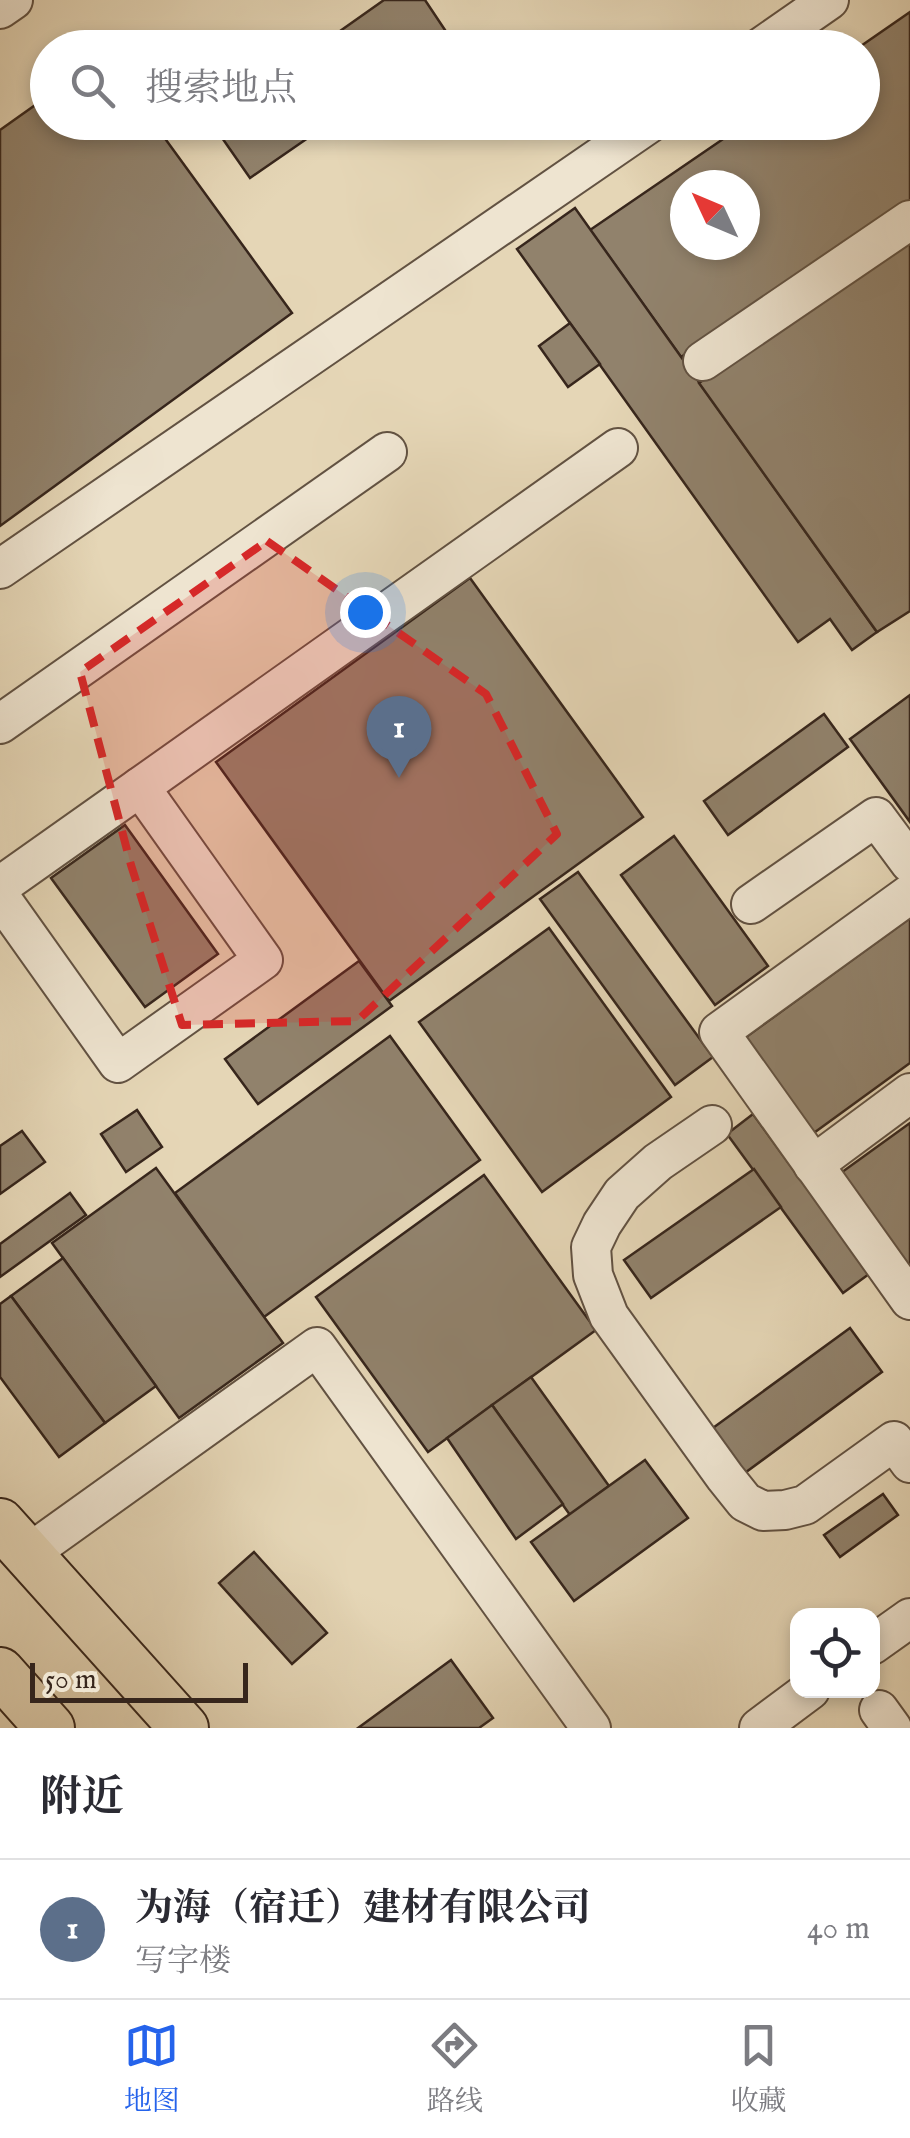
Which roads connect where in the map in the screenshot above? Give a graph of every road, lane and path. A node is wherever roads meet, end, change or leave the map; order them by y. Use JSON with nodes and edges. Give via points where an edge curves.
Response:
{"nodes":[{"id":1,"x":13,"y":0,"type":"edge"},
{"id":2,"x":830,"y":0,"type":"edge"},
{"id":3,"x":0,"y":9,"type":"edge"},
{"id":4,"x":786,"y":30,"type":"edge"},
{"id":5,"x":625,"y":140,"type":"edge"},
{"id":6,"x":910,"y":220,"type":"edge"},
{"id":7,"x":703,"y":361,"type":"dead end"},
{"id":8,"x":618,"y":448,"type":"dead end"},
{"id":9,"x":387,"y":452,"type":"dead end"},
{"id":10,"x":0,"y":570,"type":"edge"},
{"id":11,"x":0,"y":724,"type":"edge"},
{"id":12,"x":140,"y":786,"type":"junction"},
{"id":13,"x":910,"y":862,"type":"edge"},
{"id":14,"x":910,"y":894,"type":"edge"},
{"id":15,"x":1,"y":896,"type":"edge"},
{"id":16,"x":751,"y":904,"type":"dead end"},
{"id":17,"x":910,"y":1093,"type":"edge"},
{"id":18,"x":712,"y":1124,"type":"dead end"},
{"id":19,"x":813,"y":1164,"type":"junction"},
{"id":20,"x":910,"y":1300,"type":"edge"},
{"id":21,"x":910,"y":1463,"type":"edge"},
{"id":22,"x":14,"y":1539,"type":"edge"},
{"id":23,"x":910,"y":1618,"type":"edge"},
{"id":24,"x":880,"y":1639,"type":"edge"},
{"id":25,"x":0,"y":1672,"type":"edge"},
{"id":26,"x":799,"y":1698,"type":"edge"},
{"id":27,"x":50,"y":1728,"type":"edge"},
{"id":28,"x":184,"y":1728,"type":"edge"},
{"id":29,"x":592,"y":1728,"type":"edge"},
{"id":30,"x":759,"y":1728,"type":"edge"}],
"edges":[{"from":1,"to":3,"type":"street"},
{"from":2,"to":4,"type":"street"},
{"from":5,"to":10,"type":"street"},
{"from":6,"to":7,"type":"street"},
{"from":8,"to":12,"type":"street"},
{"from":9,"to":11,"type":"street"},
{"from":12,"to":15,"type":"street"},
{"from":12,"to":15,"type":"street","via":[[263,960],[118,1063]]},
{"from":13,"to":16,"type":"street","via":[[876,816]]},
{"from":14,"to":19,"type":"street","via":[[719,1032]]},
{"from":17,"to":19,"type":"street"},
{"from":18,"to":21,"type":"street","via":[[622,1194],[602,1224],[591,1248],[609,1316],[745,1502],[763,1511],[805,1505],[894,1442]]},
{"from":19,"to":20,"type":"street"},
{"from":22,"to":28,"type":"main road"},
{"from":22,"to":29,"type":"street","via":[[317,1346]]},
{"from":23,"to":24,"type":"street"},
{"from":25,"to":27,"type":"main road"},
{"from":26,"to":30,"type":"street"}]}
